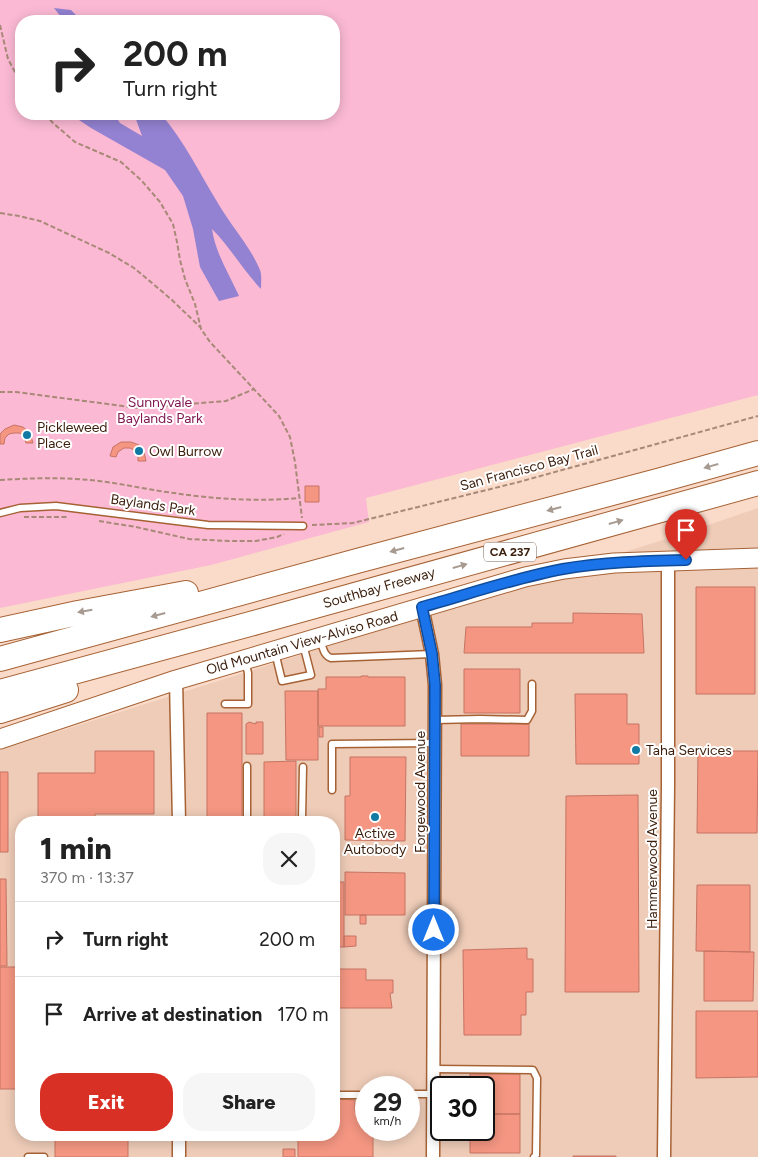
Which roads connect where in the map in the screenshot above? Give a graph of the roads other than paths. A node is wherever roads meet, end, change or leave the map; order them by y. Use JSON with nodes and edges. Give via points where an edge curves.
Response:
{"nodes":[{"id":1,"x":758,"y":453,"type":"edge"},
{"id":2,"x":758,"y":483,"type":"edge"},
{"id":3,"x":0,"y":512,"type":"edge"},
{"id":4,"x":303,"y":526,"type":"road end"},
{"id":5,"x":758,"y":558,"type":"edge"},
{"id":6,"x":668,"y":560,"type":"junction"},
{"id":7,"x":357,"y":561,"type":"junction"},
{"id":8,"x":422,"y":607,"type":"junction"},
{"id":9,"x":261,"y":621,"type":"junction"},
{"id":10,"x":0,"y":630,"type":"edge"},
{"id":11,"x":311,"y":640,"type":"junction"},
{"id":12,"x":275,"y":651,"type":"junction"},
{"id":13,"x":432,"y":654,"type":"junction"},
{"id":14,"x":0,"y":659,"type":"edge"},
{"id":15,"x":245,"y":660,"type":"junction"},
{"id":16,"x":176,"y":680,"type":"junction"},
{"id":17,"x":532,"y":684,"type":"dead end"},
{"id":18,"x":0,"y":692,"type":"edge"},
{"id":19,"x":225,"y":704,"type":"dead end"},
{"id":20,"x":0,"y":711,"type":"edge"},
{"id":21,"x":435,"y":720,"type":"junction"},
{"id":22,"x":0,"y":739,"type":"edge"},
{"id":23,"x":435,"y":743,"type":"junction"},
{"id":24,"x":247,"y":766,"type":"dead end"},
{"id":25,"x":303,"y":767,"type":"dead end"},
{"id":26,"x":332,"y":790,"type":"dead end"},
{"id":27,"x":179,"y":816,"type":"edge"},
{"id":28,"x":247,"y":816,"type":"edge"},
{"id":29,"x":302,"y":816,"type":"edge"},
{"id":30,"x":434,"y":1069,"type":"junction"},
{"id":31,"x":434,"y":1076,"type":"edge"},
{"id":32,"x":340,"y":1095,"type":"edge"},
{"id":33,"x":355,"y":1095,"type":"edge"},
{"id":34,"x":179,"y":1141,"type":"edge"},
{"id":35,"x":434,"y":1141,"type":"edge"},
{"id":36,"x":28,"y":1157,"type":"edge"},
{"id":37,"x":44,"y":1157,"type":"edge"},
{"id":38,"x":179,"y":1157,"type":"edge"},
{"id":39,"x":434,"y":1157,"type":"edge"},
{"id":40,"x":534,"y":1157,"type":"edge"},
{"id":41,"x":664,"y":1157,"type":"edge"}],
"edges":[{"from":1,"to":7,"type":"highway","number":"CA 237","one_way":true},
{"from":9,"to":2,"type":"highway","name":"Southbay Freeway","number":"CA 237","one_way":true},
{"from":3,"to":4,"type":"lane","name":"Baylands Park","via":[[56,506],[208,525]]},
{"from":5,"to":6,"type":"street","name":"Old Mountain View-Alviso Road"},
{"from":6,"to":8,"type":"street","name":"Old Mountain View-Alviso Road","via":[[564,569]]},
{"from":6,"to":41,"type":"street","name":"Hammerwood Avenue"},
{"from":7,"to":10,"type":"highway","one_way":true},
{"from":7,"to":14,"type":"highway","number":"CA 237","one_way":true},
{"from":8,"to":11,"type":"street","name":"Old Mountain View-Alviso Road"},
{"from":8,"to":13,"type":"street","name":"Forgewood Avenue"},
{"from":9,"to":18,"type":"highway","name":"Southbay Freeway","number":"CA 237"},
{"from":9,"to":20,"type":"highway","via":[[133,668]]},
{"from":11,"to":12,"type":"street","name":"Old Mountain View-Alviso Road"},
{"from":11,"to":12,"type":"lane","via":[[311,675],[282,682]]},
{"from":11,"to":13,"type":"lane","via":[[332,658]]},
{"from":12,"to":15,"type":"street","name":"Old Mountain View-Alviso Road"},
{"from":13,"to":21,"type":"street","name":"Forgewood Avenue"},
{"from":15,"to":16,"type":"street","name":"Old Mountain View-Alviso Road"},
{"from":15,"to":19,"type":"lane","via":[[248,704]]},
{"from":16,"to":22,"type":"street","name":"Old Mountain View-Alviso Road"},
{"from":16,"to":27,"type":"street"},
{"from":17,"to":21,"type":"lane","via":[[532,711],[527,720]]},
{"from":21,"to":23,"type":"street","name":"Forgewood Avenue"},
{"from":23,"to":26,"type":"lane","via":[[332,744]]},
{"from":23,"to":30,"type":"street","name":"Forgewood Avenue"},
{"from":24,"to":28,"type":"lane"},
{"from":25,"to":29,"type":"lane"},
{"from":30,"to":31,"type":"street","name":"Forgewood Avenue"},
{"from":30,"to":40,"type":"lane","via":[[533,1070],[537,1078]]},
{"from":32,"to":33,"type":"lane"},
{"from":34,"to":38,"type":"street"},
{"from":35,"to":39,"type":"street","name":"Forgewood Avenue"},
{"from":36,"to":37,"type":"lane"}]}
